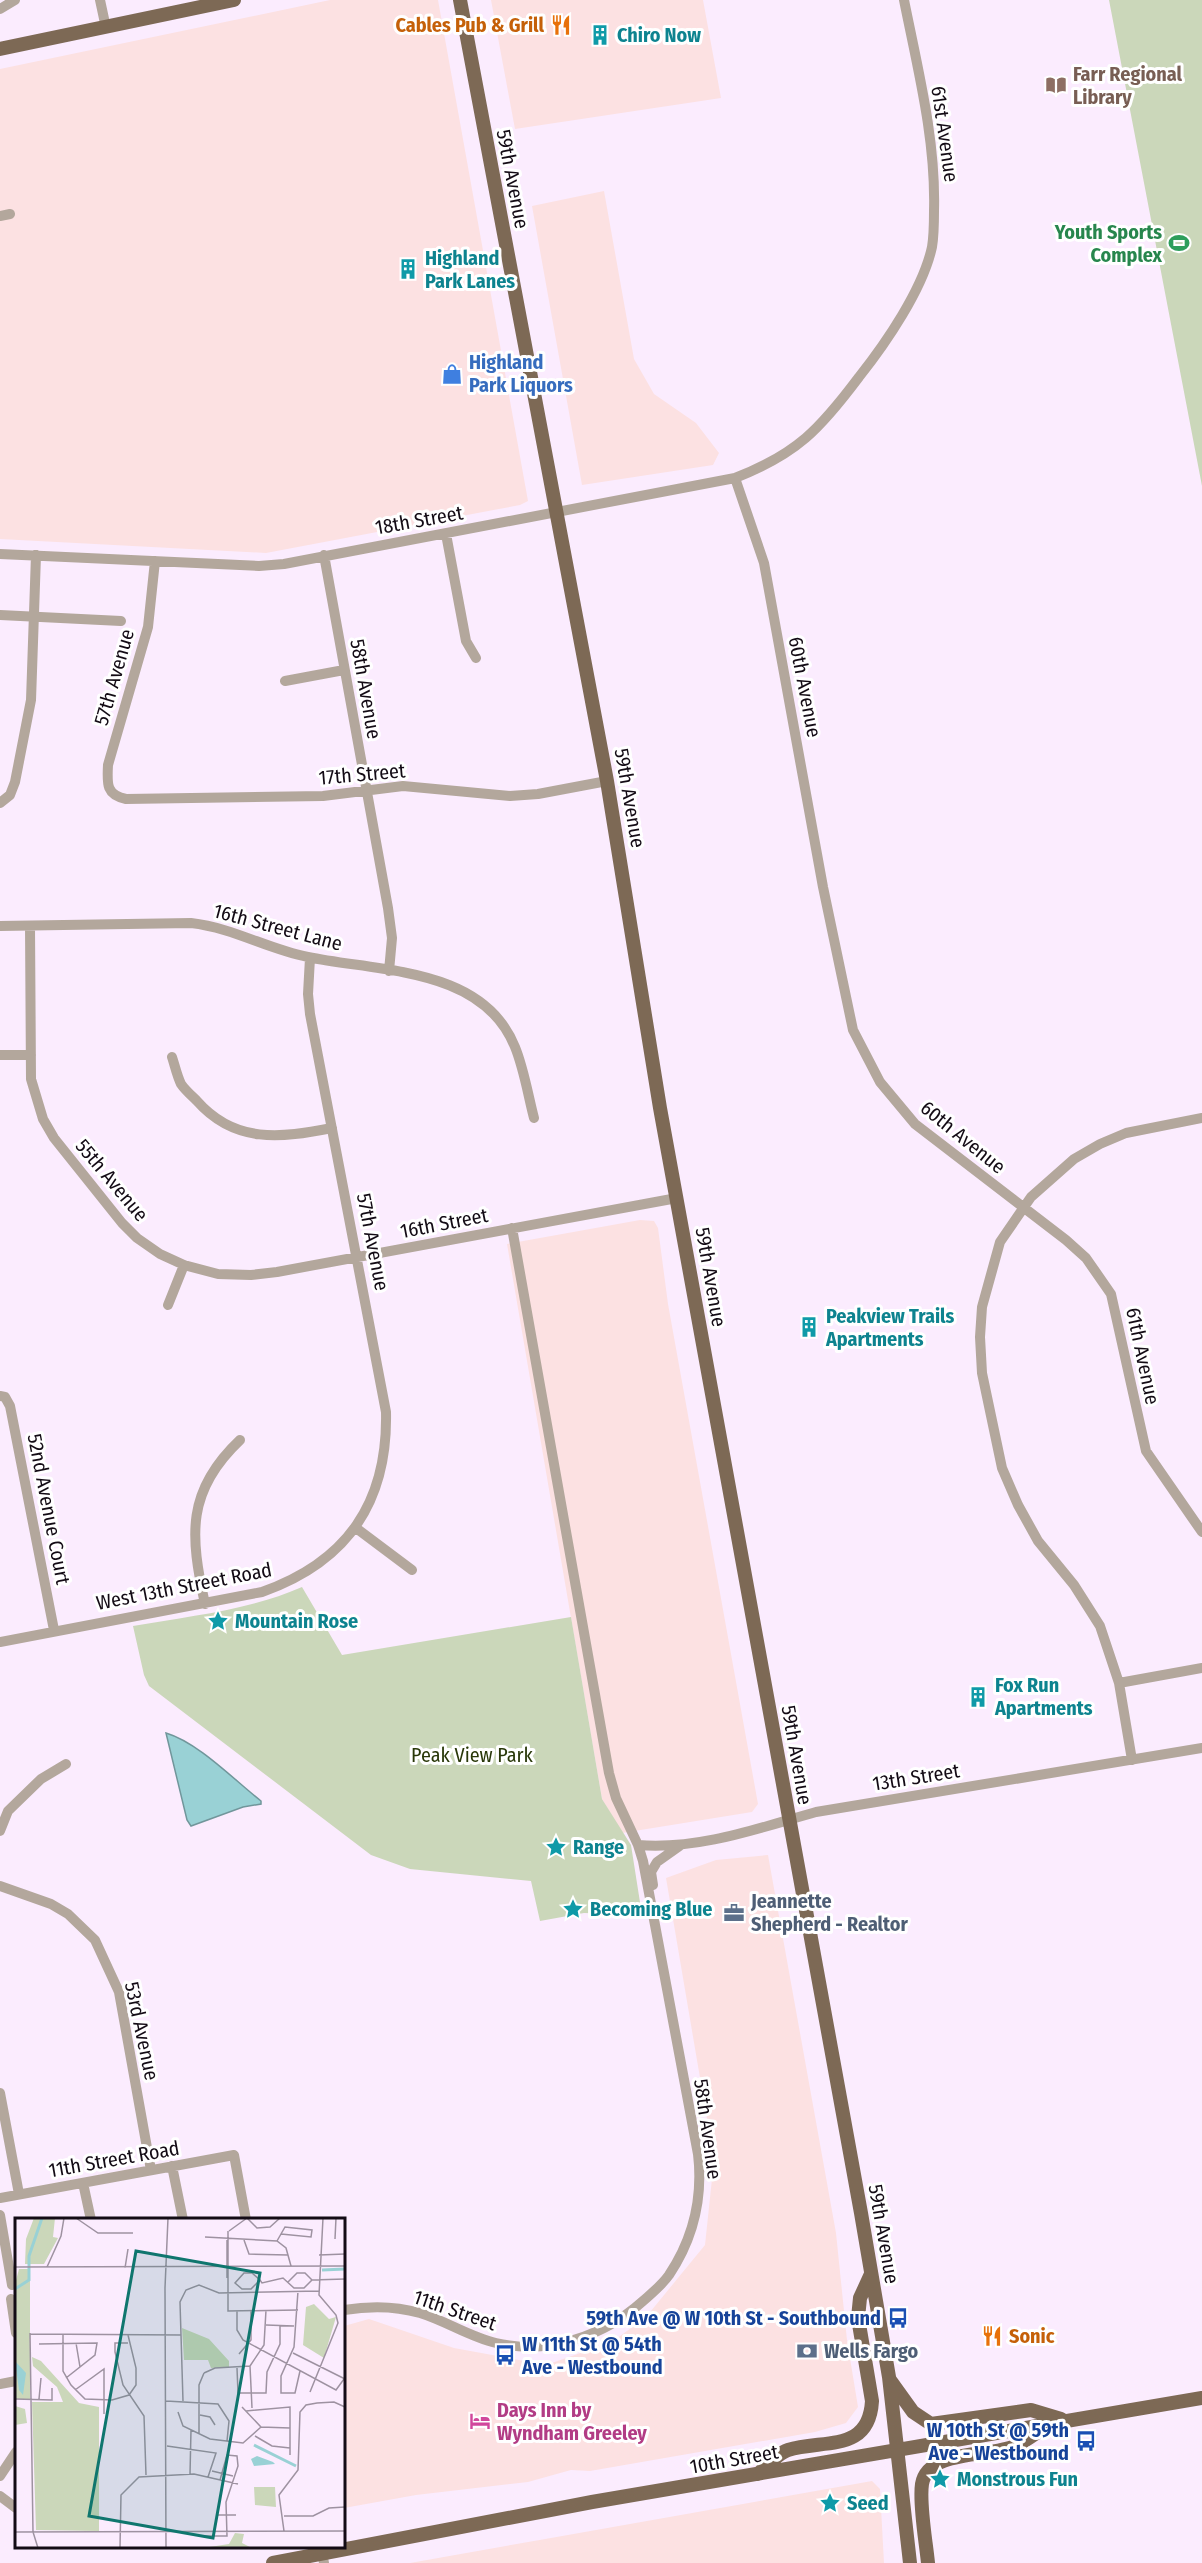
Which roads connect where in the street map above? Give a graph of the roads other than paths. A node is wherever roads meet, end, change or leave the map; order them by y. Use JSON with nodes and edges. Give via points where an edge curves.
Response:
{"nodes":[{"id":1,"x":15,"y":0,"type":"edge"},
{"id":2,"x":100,"y":0,"type":"edge"},
{"id":3,"x":234,"y":0,"type":"edge"},
{"id":4,"x":460,"y":0,"type":"edge"},
{"id":5,"x":904,"y":0,"type":"edge"},
{"id":6,"x":0,"y":9,"type":"edge"},
{"id":7,"x":106,"y":28,"type":"junction"},
{"id":8,"x":0,"y":49,"type":"edge"},
{"id":9,"x":825,"y":422,"type":"joint"},
{"id":10,"x":735,"y":478,"type":"junction"},
{"id":11,"x":557,"y":511,"type":"junction"},
{"id":12,"x":446,"y":534,"type":"junction"},
{"id":13,"x":0,"y":554,"type":"edge"},
{"id":14,"x":36,"y":555,"type":"junction"},
{"id":15,"x":324,"y":555,"type":"junction"},
{"id":16,"x":155,"y":561,"type":"junction"},
{"id":17,"x":0,"y":615,"type":"edge"},
{"id":18,"x":34,"y":617,"type":"junction"},
{"id":19,"x":121,"y":621,"type":"dead end"},
{"id":20,"x":476,"y":658,"type":"dead end"},
{"id":21,"x":344,"y":670,"type":"junction"},
{"id":22,"x":285,"y":681,"type":"dead end"},
{"id":23,"x":607,"y":781,"type":"junction"},
{"id":24,"x":367,"y":790,"type":"junction"},
{"id":25,"x":119,"y":798,"type":"joint"},
{"id":26,"x":0,"y":803,"type":"edge"},
{"id":27,"x":0,"y":926,"type":"edge"},
{"id":28,"x":30,"y":926,"type":"junction"},
{"id":29,"x":310,"y":958,"type":"junction"},
{"id":30,"x":389,"y":971,"type":"junction"},
{"id":31,"x":0,"y":1055,"type":"edge"},
{"id":32,"x":31,"y":1055,"type":"junction"},
{"id":33,"x":172,"y":1057,"type":"dead end"},
{"id":34,"x":534,"y":1118,"type":"dead end"},
{"id":35,"x":1202,"y":1118,"type":"edge"},
{"id":36,"x":332,"y":1128,"type":"junction"},
{"id":37,"x":676,"y":1198,"type":"junction"},
{"id":38,"x":1022,"y":1208,"type":"junction"},
{"id":39,"x":512,"y":1228,"type":"junction"},
{"id":40,"x":358,"y":1257,"type":"junction"},
{"id":41,"x":184,"y":1264,"type":"junction"},
{"id":42,"x":168,"y":1305,"type":"dead end"},
{"id":43,"x":2,"y":1396,"type":"edge"},
{"id":44,"x":240,"y":1440,"type":"dead end"},
{"id":45,"x":356,"y":1528,"type":"junction"},
{"id":46,"x":1202,"y":1532,"type":"edge"},
{"id":47,"x":412,"y":1570,"type":"dead end"},
{"id":48,"x":205,"y":1604,"type":"junction"},
{"id":49,"x":54,"y":1630,"type":"junction"},
{"id":50,"x":0,"y":1642,"type":"edge"},
{"id":51,"x":1202,"y":1668,"type":"edge"},
{"id":52,"x":1119,"y":1683,"type":"junction"},
{"id":53,"x":1202,"y":1748,"type":"edge"},
{"id":54,"x":1132,"y":1760,"type":"junction"},
{"id":55,"x":66,"y":1764,"type":"dead end"},
{"id":56,"x":789,"y":1821,"type":"junction"},
{"id":57,"x":0,"y":1831,"type":"edge"},
{"id":58,"x":683,"y":1844,"type":"junction"},
{"id":59,"x":638,"y":1845,"type":"junction"},
{"id":60,"x":0,"y":1886,"type":"edge"},
{"id":61,"x":655,"y":1920,"type":"junction"},
{"id":62,"x":0,"y":2092,"type":"edge"},
{"id":63,"x":172,"y":2166,"type":"junction"},
{"id":64,"x":151,"y":2170,"type":"junction"},
{"id":65,"x":83,"y":2183,"type":"junction"},
{"id":66,"x":19,"y":2194,"type":"junction"},
{"id":67,"x":0,"y":2198,"type":"edge"},
{"id":68,"x":0,"y":2215,"type":"edge"},
{"id":69,"x":91,"y":2218,"type":"edge"},
{"id":70,"x":183,"y":2218,"type":"edge"},
{"id":71,"x":246,"y":2218,"type":"edge"},
{"id":72,"x":872,"y":2274,"type":"junction"},
{"id":73,"x":12,"y":2285,"type":"dead end"},
{"id":74,"x":11,"y":2299,"type":"dead end"},
{"id":75,"x":345,"y":2310,"type":"edge"},
{"id":76,"x":622,"y":2319,"type":"joint"},
{"id":77,"x":15,"y":2326,"type":"edge"},
{"id":78,"x":889,"y":2377,"type":"junction"},
{"id":79,"x":15,"y":2381,"type":"edge"},
{"id":80,"x":0,"y":2384,"type":"edge"},
{"id":81,"x":1202,"y":2398,"type":"edge"},
{"id":82,"x":1066,"y":2420,"type":"junction"},
{"id":83,"x":1051,"y":2423,"type":"junction"},
{"id":84,"x":898,"y":2450,"type":"junction"},
{"id":85,"x":15,"y":2454,"type":"edge"},
{"id":86,"x":757,"y":2475,"type":"junction"},
{"id":87,"x":0,"y":2476,"type":"edge"},
{"id":88,"x":0,"y":2496,"type":"edge"},
{"id":89,"x":15,"y":2507,"type":"edge"},
{"id":90,"x":323,"y":2554,"type":"edge"},
{"id":91,"x":298,"y":2556,"type":"edge"},
{"id":92,"x":273,"y":2563,"type":"edge"},
{"id":93,"x":910,"y":2563,"type":"edge"},
{"id":94,"x":928,"y":2563,"type":"edge"}],
"edges":[{"from":1,"to":6,"type":"street"},
{"from":2,"to":7,"type":"street"},
{"from":3,"to":7,"type":"main road"},
{"from":4,"to":11,"type":"main road","name":"59th Avenue"},
{"from":5,"to":9,"type":"street","name":"61st Avenue","via":[[935,178],[932,247],[922,278],[883,346]]},
{"from":7,"to":8,"type":"main road"},
{"from":9,"to":10,"type":"street","name":"18th Street","via":[[767,466]]},
{"from":10,"to":11,"type":"street","name":"18th Street"},
{"from":10,"to":38,"type":"street","name":"60th Avenue","via":[[764,563],[853,1030],[880,1082],[915,1124]]},
{"from":11,"to":12,"type":"street","name":"18th Street"},
{"from":11,"to":23,"type":"main road","name":"59th Avenue"},
{"from":12,"to":15,"type":"street","name":"18th Street"},
{"from":12,"to":20,"type":"street","via":[[466,641]]},
{"from":13,"to":14,"type":"street","name":"18th Street"},
{"from":14,"to":16,"type":"street","name":"18th Street"},
{"from":14,"to":18,"type":"street"},
{"from":15,"to":16,"type":"street","name":"18th Street","via":[[259,566]]},
{"from":15,"to":21,"type":"street","name":"58th Avenue"},
{"from":16,"to":25,"type":"street","name":"57th Avenue","via":[[148,627],[108,765],[111,794]]},
{"from":17,"to":18,"type":"street"},
{"from":18,"to":19,"type":"street"},
{"from":18,"to":26,"type":"street","via":[[31,700],[15,782],[10,795]]},
{"from":21,"to":22,"type":"street"},
{"from":21,"to":24,"type":"street","name":"58th Avenue"},
{"from":23,"to":24,"type":"street","name":"17th Street","via":[[510,796],[403,786]]},
{"from":23,"to":37,"type":"main road","name":"59th Avenue"},
{"from":24,"to":25,"type":"street","name":"17th Street","via":[[323,796]]},
{"from":24,"to":30,"type":"street","name":"58th Avenue","via":[[390,920]]},
{"from":27,"to":28,"type":"street","name":"16th Street Lane"},
{"from":28,"to":29,"type":"street","name":"16th Street Lane","via":[[213,926]]},
{"from":28,"to":32,"type":"street","name":"55th Avenue"},
{"from":29,"to":30,"type":"street","name":"16th Street Lane"},
{"from":29,"to":36,"type":"street","name":"57th Avenue","via":[[310,1014]]},
{"from":30,"to":34,"type":"street","name":"16th Street Lane","via":[[455,987],[488,1008],[516,1048]]},
{"from":31,"to":32,"type":"street"},
{"from":32,"to":41,"type":"street","name":"55th Avenue","via":[[36,1098],[54,1138],[137,1238]]},
{"from":33,"to":36,"type":"street","via":[[182,1085],[205,1111],[230,1126],[275,1137]]},
{"from":35,"to":38,"type":"street","via":[[1126,1133],[1100,1144],[1074,1160]]},
{"from":36,"to":40,"type":"street","name":"57th Avenue"},
{"from":37,"to":39,"type":"street","name":"16th Street"},
{"from":37,"to":56,"type":"main road","name":"59th Avenue"},
{"from":38,"to":46,"type":"street","name":"61th Avenue","via":[[1086,1258],[1111,1294],[1146,1451]]},
{"from":38,"to":52,"type":"street","via":[[1000,1242],[982,1307],[980,1337],[985,1383],[1002,1468],[1038,1541],[1074,1585],[1100,1626]]},
{"from":39,"to":40,"type":"street","name":"16th Street"},
{"from":39,"to":59,"type":"street","name":"58th Avenue","via":[[609,1773]]},
{"from":40,"to":41,"type":"street","name":"16th Street","via":[[251,1275],[218,1274]]},
{"from":40,"to":45,"type":"street","name":"57th Avenue","via":[[385,1403],[387,1435],[378,1483]]},
{"from":41,"to":42,"type":"street"},
{"from":43,"to":49,"type":"street","name":"52nd Avenue Court","via":[[10,1406]]},
{"from":44,"to":48,"type":"street","via":[[222,1457],[198,1501],[194,1550]]},
{"from":45,"to":47,"type":"street"},
{"from":45,"to":48,"type":"street","name":"West 13th Street Road","via":[[333,1554],[297,1579],[262,1593]]},
{"from":48,"to":49,"type":"street","name":"West 13th Street Road"},
{"from":49,"to":50,"type":"street","name":"West 13th Street Road"},
{"from":51,"to":52,"type":"street"},
{"from":52,"to":54,"type":"street"},
{"from":53,"to":54,"type":"street","name":"13th Street"},
{"from":54,"to":56,"type":"street","name":"13th Street","via":[[816,1812]]},
{"from":55,"to":57,"type":"street","via":[[42,1779],[8,1811]]},
{"from":56,"to":58,"type":"street","name":"13th Street"},
{"from":56,"to":72,"type":"main road","name":"59th Avenue"},
{"from":58,"to":59,"type":"street","name":"13th Street"},
{"from":58,"to":61,"type":"street","name":"58th Avenue","via":[[657,1862],[651,1872]]},
{"from":59,"to":61,"type":"street","name":"58th Avenue"},
{"from":60,"to":64,"type":"street","name":"53rd Avenue","via":[[51,1904],[68,1914],[95,1940],[119,1992]]},
{"from":61,"to":76,"type":"street","name":"58th Avenue","via":[[698,2154],[699,2196],[687,2240],[668,2276]]},
{"from":62,"to":66,"type":"street"},
{"from":63,"to":64,"type":"street","name":"11th Street Road"},
{"from":63,"to":70,"type":"street"},
{"from":63,"to":71,"type":"street","name":"11th Street Road","via":[[234,2155]]},
{"from":64,"to":65,"type":"street","name":"11th Street Road"},
{"from":65,"to":66,"type":"street","name":"11th Street Road"},
{"from":65,"to":69,"type":"street"},
{"from":66,"to":67,"type":"street","name":"11th Street Road"},
{"from":68,"to":73,"type":"street"},
{"from":72,"to":78,"type":"main road","name":"59th Avenue"},
{"from":72,"to":86,"type":"main road","via":[[860,2298],[858,2318],[872,2401],[866,2425],[859,2435],[848,2440],[786,2451]]},
{"from":74,"to":77,"type":"street"},
{"from":75,"to":76,"type":"street","name":"11th Street","via":[[377,2307],[417,2313],[514,2346],[575,2341]]},
{"from":78,"to":82,"type":"main road","via":[[913,2412],[931,2424],[1031,2410]]},
{"from":78,"to":84,"type":"main road","name":"59th Avenue"},
{"from":79,"to":80,"type":"street"},
{"from":81,"to":82,"type":"main road","name":"10th Street"},
{"from":82,"to":83,"type":"main road","name":"10th Street"},
{"from":83,"to":84,"type":"main road","name":"10th Street"},
{"from":83,"to":94,"type":"main road","via":[[1015,2447],[952,2458],[927,2472],[921,2486]]},
{"from":84,"to":86,"type":"main road","name":"10th Street"},
{"from":84,"to":93,"type":"main road","name":"59th Avenue"},
{"from":85,"to":87,"type":"street"},
{"from":86,"to":90,"type":"main road","name":"10th Street"},
{"from":88,"to":89,"type":"street"},
{"from":90,"to":91,"type":"main road","name":"10th Street"},
{"from":91,"to":92,"type":"main road","name":"10th Street"}]}
